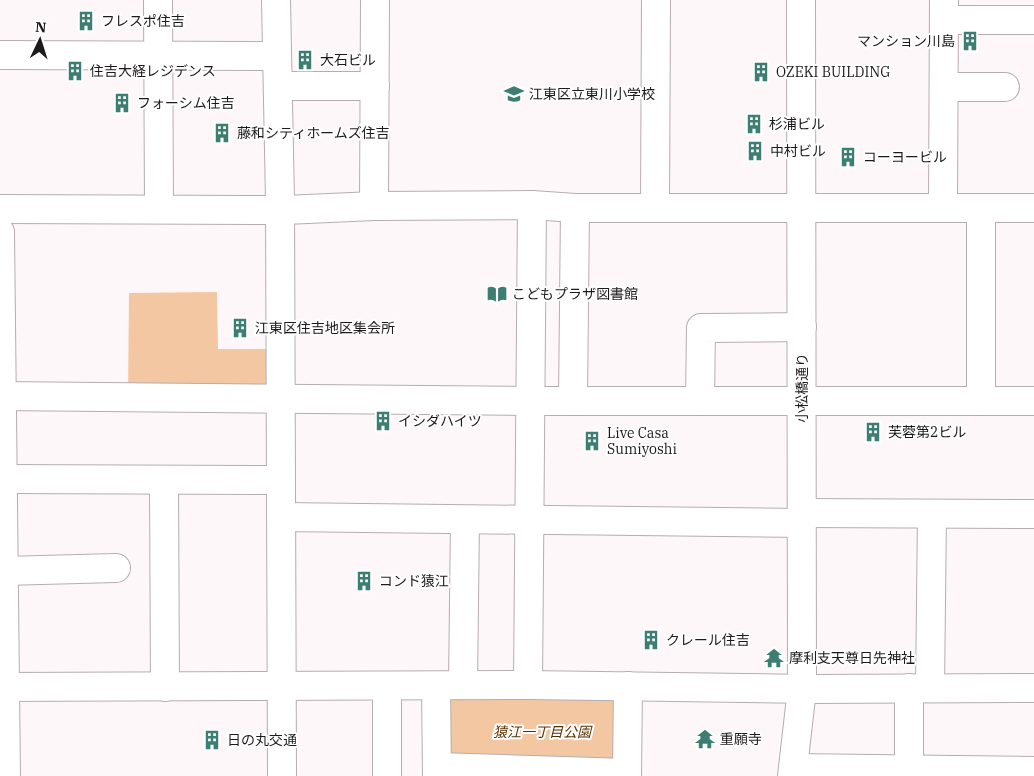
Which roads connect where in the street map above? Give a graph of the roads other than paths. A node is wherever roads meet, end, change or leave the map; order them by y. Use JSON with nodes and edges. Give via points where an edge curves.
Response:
{"nodes":[{"id":1,"x":158,"y":0,"type":"edge"},
{"id":2,"x":276,"y":0,"type":"edge"},
{"id":3,"x":375,"y":0,"type":"edge"},
{"id":4,"x":656,"y":0,"type":"edge"},
{"id":5,"x":802,"y":0,"type":"edge"},
{"id":6,"x":944,"y":10,"type":"edge"},
{"id":7,"x":1034,"y":20,"type":"edge"},
{"id":8,"x":0,"y":55,"type":"edge"},
{"id":9,"x":277,"y":56,"type":"junction"},
{"id":10,"x":158,"y":57,"type":"junction"},
{"id":11,"x":278,"y":86,"type":"junction"},
{"id":12,"x":375,"y":86,"type":"junction"},
{"id":13,"x":1005,"y":86,"type":"dead end"},
{"id":14,"x":944,"y":87,"type":"junction"},
{"id":15,"x":532,"y":205,"type":"junction"},
{"id":16,"x":374,"y":206,"type":"junction"},
{"id":17,"x":943,"y":207,"type":"junction"},
{"id":18,"x":575,"y":208,"type":"junction"},
{"id":19,"x":654,"y":208,"type":"junction"},
{"id":20,"x":981,"y":208,"type":"junction"},
{"id":21,"x":1034,"y":208,"type":"edge"},
{"id":22,"x":0,"y":209,"type":"edge"},
{"id":23,"x":159,"y":209,"type":"junction"},
{"id":24,"x":802,"y":209,"type":"junction"},
{"id":25,"x":280,"y":210,"type":"junction"},
{"id":26,"x":0,"y":232,"type":"edge"},
{"id":27,"x":802,"y":327,"type":"junction"},
{"id":28,"x":1,"y":396,"type":"edge"},
{"id":29,"x":279,"y":398,"type":"junction"},
{"id":30,"x":530,"y":401,"type":"junction"},
{"id":31,"x":572,"y":401,"type":"junction"},
{"id":32,"x":700,"y":401,"type":"junction"},
{"id":33,"x":802,"y":401,"type":"junction"},
{"id":34,"x":1034,"y":401,"type":"edge"},
{"id":35,"x":981,"y":402,"type":"junction"},
{"id":36,"x":4,"y":479,"type":"junction"},
{"id":37,"x":164,"y":480,"type":"junction"},
{"id":38,"x":280,"y":480,"type":"junction"},
{"id":39,"x":932,"y":514,"type":"junction"},
{"id":40,"x":1034,"y":514,"type":"edge"},
{"id":41,"x":281,"y":517,"type":"junction"},
{"id":42,"x":802,"y":518,"type":"junction"},
{"id":43,"x":465,"y":520,"type":"junction"},
{"id":44,"x":531,"y":520,"type":"junction"},
{"id":45,"x":116,"y":568,"type":"dead end"},
{"id":46,"x":4,"y":571,"type":"junction"},
{"id":47,"x":463,"y":685,"type":"junction"},
{"id":48,"x":528,"y":685,"type":"junction"},
{"id":49,"x":2,"y":686,"type":"edge"},
{"id":50,"x":282,"y":686,"type":"junction"},
{"id":51,"x":386,"y":686,"type":"junction"},
{"id":52,"x":436,"y":686,"type":"junction"},
{"id":53,"x":628,"y":686,"type":"junction"},
{"id":54,"x":164,"y":687,"type":"junction"},
{"id":55,"x":920,"y":688,"type":"junction"},
{"id":56,"x":1034,"y":688,"type":"edge"},
{"id":57,"x":802,"y":689,"type":"junction"},
{"id":58,"x":1034,"y":771,"type":"edge"},
{"id":59,"x":437,"y":772,"type":"edge"},
{"id":60,"x":792,"y":772,"type":"edge"},
{"id":61,"x":909,"y":773,"type":"edge"},
{"id":62,"x":627,"y":774,"type":"edge"},
{"id":63,"x":6,"y":776,"type":"edge"},
{"id":64,"x":282,"y":776,"type":"edge"},
{"id":65,"x":387,"y":776,"type":"edge"}],
"edges":[{"from":1,"to":10,"type":"street"},
{"from":2,"to":9,"type":"street"},
{"from":3,"to":12,"type":"street"},
{"from":4,"to":19,"type":"street"},
{"from":5,"to":24,"type":"street","name":"小松橋通り"},
{"from":6,"to":7,"type":"street"},
{"from":6,"to":14,"type":"street"},
{"from":8,"to":10,"type":"street"},
{"from":9,"to":10,"type":"street"},
{"from":9,"to":11,"type":"street"},
{"from":10,"to":23,"type":"street"},
{"from":11,"to":12,"type":"street"},
{"from":11,"to":25,"type":"street"},
{"from":12,"to":16,"type":"street"},
{"from":13,"to":14,"type":"street"},
{"from":14,"to":17,"type":"street"},
{"from":15,"to":16,"type":"street"},
{"from":15,"to":18,"type":"street"},
{"from":15,"to":30,"type":"street"},
{"from":16,"to":25,"type":"street"},
{"from":17,"to":20,"type":"street"},
{"from":17,"to":24,"type":"street"},
{"from":18,"to":19,"type":"street"},
{"from":18,"to":31,"type":"street"},
{"from":19,"to":24,"type":"street"},
{"from":20,"to":21,"type":"street"},
{"from":20,"to":35,"type":"street"},
{"from":22,"to":23,"type":"street"},
{"from":23,"to":25,"type":"street"},
{"from":24,"to":27,"type":"street","name":"小松橋通り"},
{"from":25,"to":29,"type":"street"},
{"from":26,"to":28,"type":"street"},
{"from":27,"to":32,"type":"street","via":[[701,328]]},
{"from":27,"to":33,"type":"street","name":"小松橋通り"},
{"from":28,"to":29,"type":"street"},
{"from":28,"to":36,"type":"street"},
{"from":29,"to":30,"type":"street"},
{"from":29,"to":38,"type":"street"},
{"from":30,"to":31,"type":"street"},
{"from":30,"to":44,"type":"street"},
{"from":31,"to":32,"type":"street"},
{"from":32,"to":33,"type":"street"},
{"from":33,"to":35,"type":"street"},
{"from":33,"to":42,"type":"street","name":"小松橋通り"},
{"from":34,"to":35,"type":"street"},
{"from":36,"to":37,"type":"street"},
{"from":36,"to":46,"type":"street"},
{"from":37,"to":38,"type":"street"},
{"from":37,"to":54,"type":"street"},
{"from":38,"to":41,"type":"street"},
{"from":39,"to":40,"type":"street"},
{"from":39,"to":42,"type":"street"},
{"from":39,"to":55,"type":"street"},
{"from":41,"to":43,"type":"street"},
{"from":41,"to":50,"type":"street"},
{"from":42,"to":44,"type":"street"},
{"from":42,"to":57,"type":"street","name":"小松橋通り"},
{"from":43,"to":44,"type":"street"},
{"from":43,"to":47,"type":"street"},
{"from":44,"to":48,"type":"street"},
{"from":45,"to":46,"type":"street"},
{"from":46,"to":49,"type":"street"},
{"from":47,"to":48,"type":"street"},
{"from":47,"to":52,"type":"street"},
{"from":48,"to":53,"type":"street"},
{"from":49,"to":54,"type":"street"},
{"from":49,"to":63,"type":"street"},
{"from":50,"to":51,"type":"street"},
{"from":50,"to":54,"type":"street"},
{"from":50,"to":64,"type":"street"},
{"from":51,"to":52,"type":"street"},
{"from":51,"to":65,"type":"street"},
{"from":52,"to":59,"type":"street"},
{"from":53,"to":57,"type":"street"},
{"from":53,"to":62,"type":"street"},
{"from":55,"to":56,"type":"street"},
{"from":55,"to":57,"type":"street"},
{"from":55,"to":61,"type":"street"},
{"from":57,"to":60,"type":"street","name":"小松橋通り"},
{"from":58,"to":61,"type":"street"},
{"from":59,"to":62,"type":"street"},
{"from":60,"to":61,"type":"street"}]}
